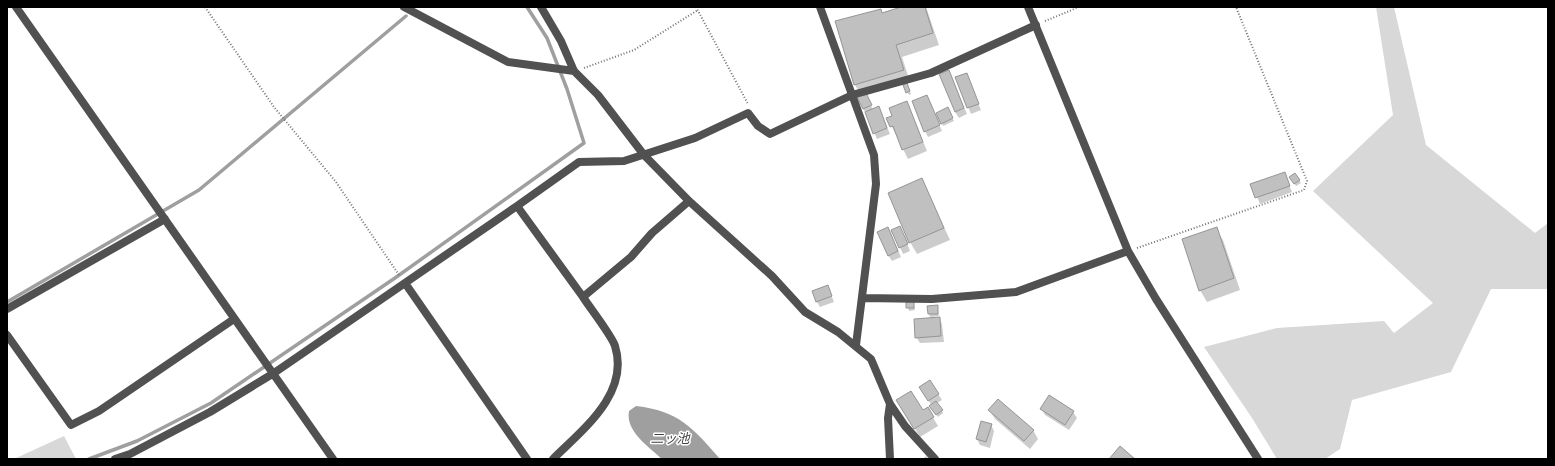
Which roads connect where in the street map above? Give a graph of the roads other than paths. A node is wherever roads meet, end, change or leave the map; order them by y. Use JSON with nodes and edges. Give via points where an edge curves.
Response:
{"nodes":[{"id":1,"x":16,"y":7,"type":"edge"},
{"id":2,"x":404,"y":7,"type":"edge"},
{"id":3,"x":541,"y":7,"type":"edge"},
{"id":4,"x":820,"y":7,"type":"edge"},
{"id":5,"x":1028,"y":7,"type":"edge"},
{"id":6,"x":1036,"y":25,"type":"junction"},
{"id":7,"x":574,"y":71,"type":"junction"},
{"id":8,"x":852,"y":96,"type":"junction"},
{"id":9,"x":644,"y":155,"type":"junction"},
{"id":10,"x":690,"y":201,"type":"junction"},
{"id":11,"x":517,"y":206,"type":"junction"},
{"id":12,"x":165,"y":219,"type":"junction"},
{"id":13,"x":1128,"y":251,"type":"junction"},
{"id":14,"x":405,"y":283,"type":"junction"},
{"id":15,"x":583,"y":297,"type":"junction"},
{"id":16,"x":862,"y":298,"type":"junction"},
{"id":17,"x":7,"y":309,"type":"edge"},
{"id":18,"x":234,"y":319,"type":"junction"},
{"id":19,"x":7,"y":335,"type":"edge"},
{"id":20,"x":856,"y":345,"type":"junction"},
{"id":21,"x":274,"y":373,"type":"junction"},
{"id":22,"x":890,"y":404,"type":"junction"},
{"id":23,"x":115,"y":459,"type":"edge"},
{"id":24,"x":333,"y":459,"type":"edge"},
{"id":25,"x":527,"y":459,"type":"edge"},
{"id":26,"x":553,"y":459,"type":"edge"},
{"id":27,"x":890,"y":459,"type":"edge"},
{"id":28,"x":935,"y":459,"type":"edge"},
{"id":29,"x":1258,"y":459,"type":"edge"}],
"edges":[{"from":1,"to":12,"type":"street"},
{"from":2,"to":7,"type":"street","via":[[508,62]]},
{"from":3,"to":7,"type":"street","via":[[561,41]]},
{"from":4,"to":8,"type":"street"},
{"from":5,"to":6,"type":"street"},
{"from":6,"to":8,"type":"street","via":[[931,73]]},
{"from":6,"to":13,"type":"street"},
{"from":7,"to":9,"type":"street","via":[[598,95]]},
{"from":8,"to":9,"type":"street","via":[[770,134],[758,126],[748,113],[695,138]]},
{"from":8,"to":16,"type":"street","via":[[874,156],[876,184]]},
{"from":9,"to":10,"type":"street"},
{"from":9,"to":11,"type":"street","via":[[624,161],[579,162]]},
{"from":10,"to":15,"type":"street","via":[[652,233],[631,257]]},
{"from":10,"to":20,"type":"street","via":[[772,276],[805,312]]},
{"from":11,"to":14,"type":"street"},
{"from":11,"to":15,"type":"street"},
{"from":12,"to":17,"type":"street"},
{"from":12,"to":18,"type":"street"},
{"from":13,"to":16,"type":"street","via":[[1016,292],[932,299]]},
{"from":13,"to":29,"type":"street"},
{"from":14,"to":21,"type":"street"},
{"from":14,"to":25,"type":"street"},
{"from":15,"to":26,"type":"street","via":[[615,346],[618,369],[613,389],[595,418]]},
{"from":16,"to":20,"type":"street"},
{"from":18,"to":19,"type":"street","via":[[99,411],[71,425]]},
{"from":18,"to":21,"type":"street"},
{"from":20,"to":22,"type":"street","via":[[871,359]]},
{"from":21,"to":23,"type":"street","via":[[210,412],[130,454]]},
{"from":21,"to":24,"type":"street"},
{"from":22,"to":27,"type":"street"},
{"from":22,"to":28,"type":"street","via":[[904,426]]}]}
